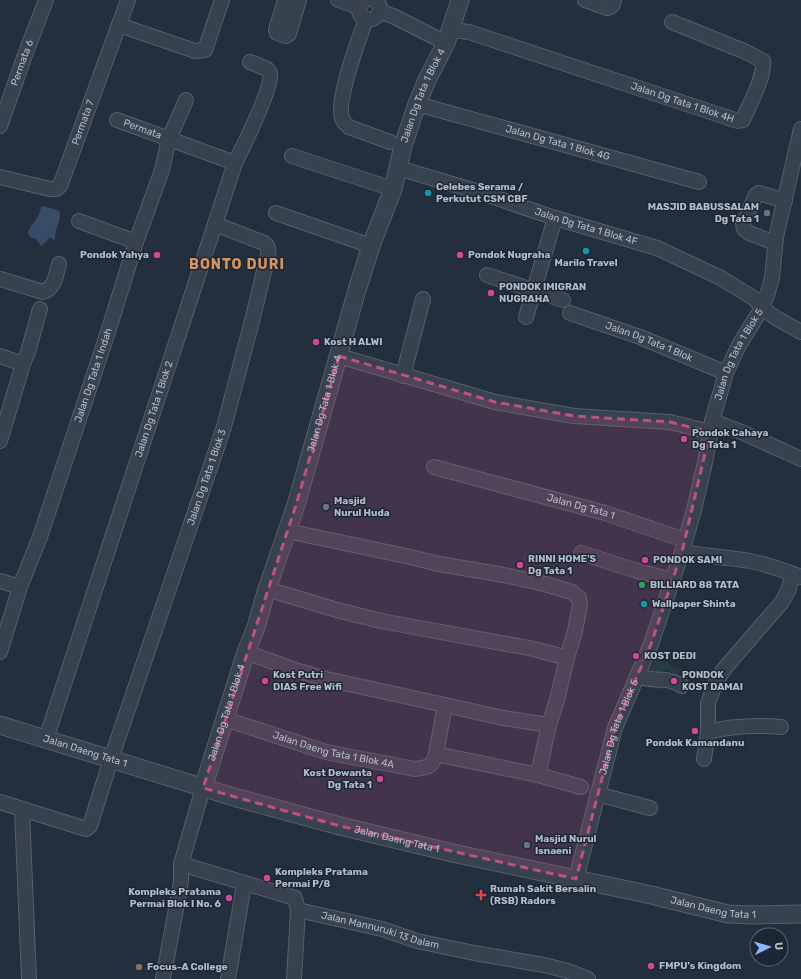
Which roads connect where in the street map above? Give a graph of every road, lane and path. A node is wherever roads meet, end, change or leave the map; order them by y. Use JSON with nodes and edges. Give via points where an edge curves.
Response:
{"nodes":[{"id":1,"x":46,"y":0,"type":"edge"},
{"id":2,"x":128,"y":0,"type":"edge"},
{"id":3,"x":222,"y":0,"type":"edge"},
{"id":4,"x":285,"y":0,"type":"edge"},
{"id":5,"x":299,"y":0,"type":"edge"},
{"id":6,"x":338,"y":0,"type":"edge"},
{"id":7,"x":460,"y":0,"type":"edge"},
{"id":8,"x":585,"y":0,"type":"edge"},
{"id":9,"x":614,"y":0,"type":"edge"},
{"id":10,"x":378,"y":6,"type":"edge"},
{"id":11,"x":363,"y":9,"type":"edge"},
{"id":12,"x":672,"y":22,"type":"dead end"},
{"id":13,"x":119,"y":25,"type":"junction"},
{"id":14,"x":450,"y":32,"type":"junction"},
{"id":15,"x":250,"y":62,"type":"dead end"},
{"id":16,"x":186,"y":100,"type":"dead end"},
{"id":17,"x":417,"y":104,"type":"junction"},
{"id":18,"x":117,"y":120,"type":"dead end"},
{"id":19,"x":0,"y":126,"type":"edge"},
{"id":20,"x":801,"y":129,"type":"edge"},
{"id":21,"x":169,"y":139,"type":"junction"},
{"id":22,"x":390,"y":142,"type":"dead end"},
{"id":23,"x":292,"y":156,"type":"dead end"},
{"id":24,"x":235,"y":163,"type":"junction"},
{"id":25,"x":398,"y":168,"type":"junction"},
{"id":26,"x":0,"y":177,"type":"edge"},
{"id":27,"x":699,"y":182,"type":"dead end"},
{"id":28,"x":393,"y":189,"type":"junction"},
{"id":29,"x":784,"y":201,"type":"junction"},
{"id":30,"x":276,"y":213,"type":"dead end"},
{"id":31,"x":555,"y":218,"type":"junction"},
{"id":32,"x":79,"y":221,"type":"dead end"},
{"id":33,"x":215,"y":224,"type":"junction"},
{"id":34,"x":136,"y":242,"type":"junction"},
{"id":35,"x":775,"y":243,"type":"junction"},
{"id":36,"x":371,"y":246,"type":"junction"},
{"id":37,"x":59,"y":264,"type":"dead end"},
{"id":38,"x":487,"y":275,"type":"dead end"},
{"id":39,"x":0,"y":279,"type":"edge"},
{"id":40,"x":534,"y":291,"type":"junction"},
{"id":41,"x":423,"y":299,"type":"dead end"},
{"id":42,"x":563,"y":300,"type":"dead end"},
{"id":43,"x":762,"y":308,"type":"junction"},
{"id":44,"x":40,"y":309,"type":"dead end"},
{"id":45,"x":570,"y":313,"type":"dead end"},
{"id":46,"x":526,"y":317,"type":"dead end"},
{"id":47,"x":801,"y":332,"type":"edge"},
{"id":48,"x":0,"y":356,"type":"edge"},
{"id":49,"x":339,"y":356,"type":"junction"},
{"id":50,"x":23,"y":364,"type":"junction"},
{"id":51,"x":726,"y":373,"type":"junction"},
{"id":52,"x":403,"y":376,"type":"junction"},
{"id":53,"x":711,"y":427,"type":"junction"},
{"id":54,"x":0,"y":441,"type":"edge"},
{"id":55,"x":801,"y":459,"type":"edge"},
{"id":56,"x":434,"y":467,"type":"dead end"},
{"id":57,"x":287,"y":531,"type":"junction"},
{"id":58,"x":684,"y":546,"type":"junction"},
{"id":59,"x":581,"y":552,"type":"dead end"},
{"id":60,"x":797,"y":576,"type":"edge"},
{"id":61,"x":0,"y":580,"type":"edge"},
{"id":62,"x":672,"y":580,"type":"junction"},
{"id":63,"x":20,"y":587,"type":"junction"},
{"id":64,"x":267,"y":589,"type":"junction"},
{"id":65,"x":0,"y":650,"type":"edge"},
{"id":66,"x":246,"y":652,"type":"junction"},
{"id":67,"x":567,"y":658,"type":"junction"},
{"id":68,"x":637,"y":676,"type":"junction"},
{"id":69,"x":682,"y":686,"type":"dead end"},
{"id":70,"x":445,"y":706,"type":"junction"},
{"id":71,"x":225,"y":719,"type":"junction"},
{"id":72,"x":0,"y":725,"type":"edge"},
{"id":73,"x":549,"y":725,"type":"junction"},
{"id":74,"x":781,"y":727,"type":"dead end"},
{"id":75,"x":708,"y":732,"type":"junction"},
{"id":76,"x":46,"y":739,"type":"junction"},
{"id":77,"x":436,"y":754,"type":"junction"},
{"id":78,"x":111,"y":759,"type":"junction"},
{"id":79,"x":704,"y":759,"type":"dead end"},
{"id":80,"x":538,"y":775,"type":"junction"},
{"id":81,"x":581,"y":787,"type":"dead end"},
{"id":82,"x":203,"y":788,"type":"junction"},
{"id":83,"x":597,"y":794,"type":"junction"},
{"id":84,"x":0,"y":802,"type":"edge"},
{"id":85,"x":650,"y":808,"type":"dead end"},
{"id":86,"x":22,"y":810,"type":"junction"},
{"id":87,"x":181,"y":864,"type":"junction"},
{"id":88,"x":576,"y":879,"type":"junction"},
{"id":89,"x":244,"y":884,"type":"junction"},
{"id":90,"x":298,"y":910,"type":"junction"},
{"id":91,"x":801,"y":914,"type":"edge"},
{"id":92,"x":29,"y":979,"type":"edge"},
{"id":93,"x":163,"y":979,"type":"edge"},
{"id":94,"x":228,"y":979,"type":"edge"},
{"id":95,"x":294,"y":979,"type":"edge"},
{"id":96,"x":588,"y":979,"type":"edge"}],
"edges":[{"from":1,"to":19,"type":"street","name":"Permata 6"},
{"from":2,"to":13,"type":"street","name":"Permata 7"},
{"from":3,"to":13,"type":"street","via":[[205,50],[196,52]]},
{"from":4,"to":5,"type":"street","via":[[276,33],[286,36],[289,34]]},
{"from":6,"to":11,"type":"street"},
{"from":7,"to":14,"type":"street","name":"Jalan Dg Tata 1 Blok 4"},
{"from":8,"to":9,"type":"street","via":[[607,8],[612,6]]},
{"from":10,"to":11,"type":"street","via":[[375,18],[369,20]]},
{"from":10,"to":14,"type":"street","name":"Jalan Dg Tata 1 Blok 4H","via":[[395,17]]},
{"from":11,"to":22,"type":"street","via":[[345,83],[341,116],[349,127]]},
{"from":12,"to":14,"type":"street","name":"Jalan Dg Tata 1 Blok 4H","via":[[746,52],[763,62],[764,67],[758,85],[742,120],[738,121],[469,32],[463,27]]},
{"from":13,"to":26,"type":"street","name":"Permata 7","via":[[60,186],[50,190]]},
{"from":14,"to":17,"type":"street","name":"Jalan Dg Tata 1 Blok 4"},
{"from":15,"to":24,"type":"street","name":"Jalan Dg Tata 1 Blok 2","via":[[267,70],[270,73],[270,82]]},
{"from":16,"to":21,"type":"street","name":"Jalan Dg Tata 1 Indah"},
{"from":17,"to":25,"type":"street","name":"Jalan Dg Tata 1 Blok 4"},
{"from":17,"to":27,"type":"street","name":"Jalan Dg Tata 1 Blok 4G"},
{"from":18,"to":21,"type":"street","name":"Permata"},
{"from":20,"to":29,"type":"street","name":"Jalan Dg Tata 1 Blok 5"},
{"from":21,"to":24,"type":"street","name":"Permata"},
{"from":21,"to":34,"type":"street","name":"Jalan Dg Tata 1 Indah","via":[[162,170]]},
{"from":23,"to":28,"type":"street"},
{"from":24,"to":33,"type":"street","name":"Jalan Dg Tata 1 Blok 2"},
{"from":25,"to":28,"type":"street","name":"Jalan Dg Tata 1 Blok 4"},
{"from":25,"to":31,"type":"street","name":"Jalan Dg Tata 1 Blok 4F"},
{"from":28,"to":36,"type":"street","name":"Jalan Dg Tata 1 Blok 4"},
{"from":29,"to":35,"type":"street","name":"Jalan Dg Tata 1 Blok 5"},
{"from":29,"to":35,"type":"street","via":[[759,193],[743,223],[744,229]]},
{"from":30,"to":36,"type":"street"},
{"from":31,"to":40,"type":"street"},
{"from":31,"to":43,"type":"street","name":"Jalan Dg Tata 1 Blok 4F","via":[[635,240],[675,255],[735,286],[755,299]]},
{"from":32,"to":34,"type":"street"},
{"from":33,"to":76,"type":"street","name":"Jalan Dg Tata 1 Blok 2"},
{"from":33,"to":78,"type":"street","name":"Jalan Dg Tata 1 Blok 3","via":[[264,243],[268,255],[224,427]]},
{"from":34,"to":63,"type":"street","name":"Jalan Dg Tata 1 Indah","via":[[40,537]]},
{"from":35,"to":43,"type":"street","name":"Jalan Dg Tata 1 Blok 5","via":[[772,278]]},
{"from":36,"to":49,"type":"street","name":"Jalan Dg Tata 1 Blok 4"},
{"from":37,"to":39,"type":"street","via":[[52,286],[43,292]]},
{"from":38,"to":40,"type":"street"},
{"from":40,"to":42,"type":"street"},
{"from":40,"to":46,"type":"street"},
{"from":41,"to":52,"type":"street"},
{"from":43,"to":47,"type":"street","name":"Jalan Dg Tata 1 Blok 4F"},
{"from":43,"to":51,"type":"street","name":"Jalan Dg Tata 1 Blok 5","via":[[739,345]]},
{"from":44,"to":50,"type":"street"},
{"from":45,"to":51,"type":"street","name":"Jalan Dg Tata 1 Blok","via":[[640,337]]},
{"from":48,"to":50,"type":"street"},
{"from":49,"to":52,"type":"street"},
{"from":49,"to":57,"type":"street","name":"Jalan Dg Tata 1 Blok 4"},
{"from":50,"to":54,"type":"street"},
{"from":51,"to":53,"type":"street","name":"Jalan Dg Tata 1 Blok 5"},
{"from":52,"to":53,"type":"street","via":[[495,402],[574,416]]},
{"from":53,"to":55,"type":"street","via":[[739,432]]},
{"from":53,"to":58,"type":"street","name":"Jalan Dg Tata 1 Blok 5"},
{"from":56,"to":58,"type":"street","name":"Jalan Dg Tata 1","via":[[605,513]]},
{"from":57,"to":64,"type":"street","name":"Jalan Dg Tata 1 Blok 4"},
{"from":57,"to":67,"type":"street","via":[[439,564],[504,575],[572,592],[579,598],[580,605]]},
{"from":58,"to":60,"type":"street","name":"Jalan Dg Tata 1","via":[[703,555],[750,560]]},
{"from":58,"to":62,"type":"street","name":"Jalan Dg Tata 1 Blok 5"},
{"from":59,"to":62,"type":"street"},
{"from":60,"to":75,"type":"street","via":[[782,602],[724,669],[716,682],[708,703]]},
{"from":61,"to":63,"type":"street"},
{"from":62,"to":68,"type":"street","name":"Jalan Dg Tata 1 Blok 5","via":[[651,644]]},
{"from":63,"to":65,"type":"street","name":"Jalan Dg Tata 1 Indah"},
{"from":64,"to":66,"type":"street","name":"Jalan Dg Tata 1 Blok 4"},
{"from":64,"to":67,"type":"street","via":[[381,621]]},
{"from":66,"to":70,"type":"street","via":[[326,679]]},
{"from":66,"to":71,"type":"street","name":"Jalan Dg Tata 1 Blok 4"},
{"from":67,"to":73,"type":"street"},
{"from":68,"to":69,"type":"street","via":[[646,679],[667,679]]},
{"from":68,"to":83,"type":"street","name":"Jalan Dg Tata 1 Blok 5","via":[[615,728]]},
{"from":70,"to":73,"type":"street"},
{"from":70,"to":77,"type":"street"},
{"from":71,"to":77,"type":"street","name":"Jalan Daeng Tata 1 Blok 4A","via":[[326,752],[415,769],[430,766]]},
{"from":71,"to":82,"type":"street","name":"Jalan Dg Tata 1 Blok 4"},
{"from":72,"to":76,"type":"street","name":"Jalan Daeng Tata 1"},
{"from":73,"to":80,"type":"street"},
{"from":74,"to":75,"type":"street","via":[[733,728]]},
{"from":75,"to":79,"type":"street"},
{"from":76,"to":78,"type":"street","name":"Jalan Daeng Tata 1"},
{"from":77,"to":80,"type":"street"},
{"from":78,"to":82,"type":"street","name":"Jalan Daeng Tata 1"},
{"from":78,"to":86,"type":"street","via":[[90,826],[86,829]]},
{"from":80,"to":81,"type":"street"},
{"from":82,"to":87,"type":"street"},
{"from":82,"to":88,"type":"street","name":"Jalan Daeng Tata 1","via":[[347,828]]},
{"from":83,"to":85,"type":"street"},
{"from":83,"to":88,"type":"street","name":"Jalan Dg Tata 1 Blok 5"},
{"from":84,"to":86,"type":"street"},
{"from":86,"to":92,"type":"street"},
{"from":87,"to":89,"type":"street"},
{"from":87,"to":93,"type":"street","via":[[181,882]]},
{"from":88,"to":91,"type":"street","name":"Jalan Daeng Tata 1","via":[[728,914]]},
{"from":89,"to":90,"type":"street","via":[[295,898]]},
{"from":89,"to":94,"type":"street"},
{"from":90,"to":95,"type":"street"},
{"from":90,"to":96,"type":"street","name":"Jalan Mannuruki 13 Dalam","via":[[382,929],[429,944],[544,965]]}]}
